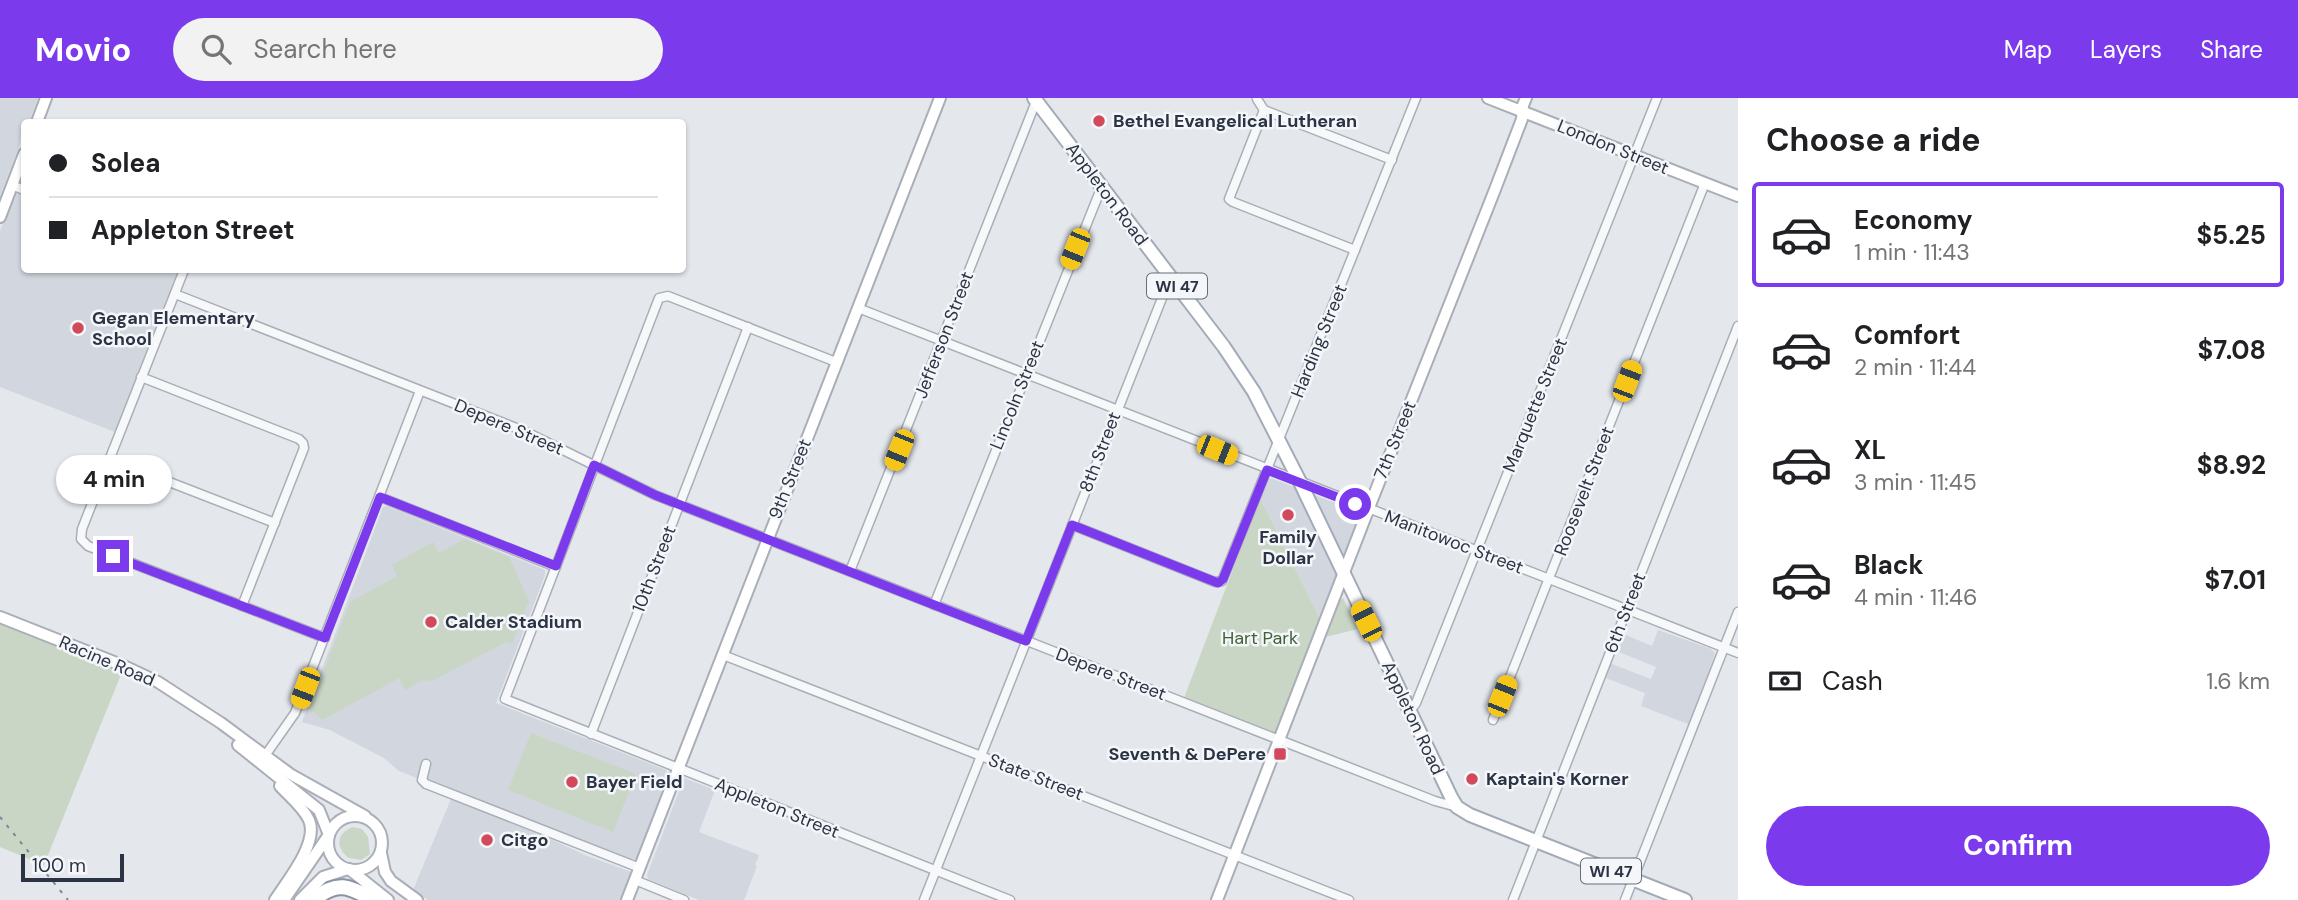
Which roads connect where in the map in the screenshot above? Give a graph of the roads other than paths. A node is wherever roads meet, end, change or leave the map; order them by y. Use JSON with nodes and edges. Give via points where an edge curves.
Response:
{"nodes":[{"id":1,"x":46,"y":98,"type":"edge"},
{"id":2,"x":940,"y":98,"type":"edge"},
{"id":3,"x":1416,"y":98,"type":"edge"},
{"id":4,"x":1488,"y":98,"type":"edge"},
{"id":5,"x":1526,"y":98,"type":"edge"},
{"id":6,"x":1657,"y":98,"type":"edge"},
{"id":7,"x":1036,"y":99,"type":"edge"},
{"id":8,"x":1257,"y":99,"type":"edge"},
{"id":9,"x":1264,"y":110,"type":"junction"},
{"id":10,"x":1523,"y":112,"type":"junction"},
{"id":11,"x":38,"y":119,"type":"edge"},
{"id":12,"x":1634,"y":155,"type":"junction"},
{"id":13,"x":1392,"y":160,"type":"junction"},
{"id":14,"x":21,"y":162,"type":"edge"},
{"id":15,"x":1704,"y":183,"type":"junction"},
{"id":16,"x":12,"y":185,"type":"junction"},
{"id":17,"x":1102,"y":186,"type":"junction"},
{"id":18,"x":21,"y":189,"type":"edge"},
{"id":19,"x":1738,"y":196,"type":"edge"},
{"id":20,"x":0,"y":217,"type":"edge"},
{"id":21,"x":1355,"y":250,"type":"junction"},
{"id":22,"x":183,"y":273,"type":"edge"},
{"id":23,"x":1170,"y":278,"type":"junction"},
{"id":24,"x":175,"y":294,"type":"junction"},
{"id":25,"x":858,"y":308,"type":"junction"},
{"id":26,"x":1738,"y":326,"type":"edge"},
{"id":27,"x":748,"y":327,"type":"junction"},
{"id":28,"x":941,"y":341,"type":"junction"},
{"id":29,"x":836,"y":362,"type":"junction"},
{"id":30,"x":1025,"y":375,"type":"junction"},
{"id":31,"x":142,"y":377,"type":"junction"},
{"id":32,"x":420,"y":391,"type":"junction"},
{"id":33,"x":1117,"y":410,"type":"junction"},
{"id":34,"x":1279,"y":441,"type":"junction"},
{"id":35,"x":110,"y":459,"type":"junction"},
{"id":36,"x":594,"y":465,"type":"junction"},
{"id":37,"x":1267,"y":470,"type":"junction"},
{"id":38,"x":1300,"y":482,"type":"junction"},
{"id":39,"x":380,"y":497,"type":"junction"},
{"id":40,"x":680,"y":504,"type":"junction"},
{"id":41,"x":1368,"y":509,"type":"junction"},
{"id":42,"x":275,"y":523,"type":"junction"},
{"id":43,"x":1072,"y":525,"type":"junction"},
{"id":44,"x":766,"y":539,"type":"junction"},
{"id":45,"x":1477,"y":551,"type":"junction"},
{"id":46,"x":556,"y":566,"type":"junction"},
{"id":47,"x":849,"y":571,"type":"junction"},
{"id":48,"x":1344,"y":575,"type":"junction"},
{"id":49,"x":1549,"y":580,"type":"junction"},
{"id":50,"x":934,"y":605,"type":"junction"},
{"id":51,"x":242,"y":606,"type":"junction"},
{"id":52,"x":1627,"y":610,"type":"junction"},
{"id":53,"x":1738,"y":612,"type":"edge"},
{"id":54,"x":0,"y":617,"type":"edge"},
{"id":55,"x":325,"y":638,"type":"junction"},
{"id":56,"x":1026,"y":641,"type":"junction"},
{"id":57,"x":1724,"y":648,"type":"junction"},
{"id":58,"x":1738,"y":653,"type":"edge"},
{"id":59,"x":723,"y":655,"type":"junction"},
{"id":60,"x":1410,"y":711,"type":"junction"},
{"id":61,"x":1493,"y":720,"type":"dead end"},
{"id":62,"x":591,"y":734,"type":"junction"},
{"id":63,"x":1279,"y":740,"type":"junction"},
{"id":64,"x":981,"y":756,"type":"junction"},
{"id":65,"x":262,"y":761,"type":"junction"},
{"id":66,"x":426,"y":764,"type":"dead end"},
{"id":67,"x":678,"y":769,"type":"junction"},
{"id":68,"x":1457,"y":807,"type":"junction"},
{"id":69,"x":365,"y":817,"type":"junction"},
{"id":70,"x":328,"y":836,"type":"junction"},
{"id":71,"x":1536,"y":842,"type":"junction"},
{"id":72,"x":381,"y":853,"type":"junction"},
{"id":73,"x":1235,"y":855,"type":"junction"},
{"id":74,"x":640,"y":868,"type":"junction"},
{"id":75,"x":348,"y":869,"type":"junction"},
{"id":76,"x":936,"y":871,"type":"junction"},
{"id":77,"x":635,"y":880,"type":"junction"},
{"id":78,"x":1633,"y":880,"type":"junction"},
{"id":79,"x":275,"y":900,"type":"edge"},
{"id":80,"x":284,"y":900,"type":"edge"},
{"id":81,"x":300,"y":900,"type":"edge"},
{"id":82,"x":314,"y":900,"type":"edge"},
{"id":83,"x":373,"y":900,"type":"edge"},
{"id":84,"x":388,"y":900,"type":"edge"},
{"id":85,"x":417,"y":900,"type":"edge"},
{"id":86,"x":627,"y":900,"type":"edge"},
{"id":87,"x":684,"y":900,"type":"edge"},
{"id":88,"x":924,"y":900,"type":"edge"},
{"id":89,"x":1010,"y":900,"type":"edge"},
{"id":90,"x":1217,"y":900,"type":"edge"},
{"id":91,"x":1349,"y":900,"type":"edge"},
{"id":92,"x":1513,"y":900,"type":"edge"},
{"id":93,"x":1625,"y":900,"type":"edge"},
{"id":94,"x":1685,"y":900,"type":"edge"}],
"edges":[{"from":1,"to":11,"type":"main road"},
{"from":2,"to":25,"type":"main road","name":"9th Street"},
{"from":3,"to":13,"type":"street","name":"Harding Street"},
{"from":4,"to":10,"type":"main road","name":"London Street"},
{"from":5,"to":10,"type":"main road","name":"7th Street"},
{"from":6,"to":12,"type":"street","name":"Marquette Street"},
{"from":7,"to":17,"type":"main road","name":"Appleton Road","number":"WI 47"},
{"from":7,"to":28,"type":"street","name":"Jefferson Street"},
{"from":8,"to":9,"type":"street"},
{"from":9,"to":13,"type":"street"},
{"from":9,"to":21,"type":"street","via":[[1229,199]]},
{"from":10,"to":12,"type":"main road","name":"London Street"},
{"from":10,"to":41,"type":"main road","name":"7th Street"},
{"from":12,"to":15,"type":"main road","name":"London Street"},
{"from":12,"to":45,"type":"street","name":"Marquette Street"},
{"from":13,"to":21,"type":"street","name":"Harding Street"},
{"from":14,"to":16,"type":"main road"},
{"from":15,"to":19,"type":"main road","name":"London Street"},
{"from":15,"to":49,"type":"street","name":"Roosevelt Street"},
{"from":16,"to":18,"type":"street"},
{"from":16,"to":20,"type":"main road"},
{"from":17,"to":23,"type":"main road","name":"Appleton Road","number":"WI 47"},
{"from":17,"to":30,"type":"street","name":"Lincoln Street"},
{"from":21,"to":34,"type":"street","name":"Harding Street"},
{"from":22,"to":24,"type":"street"},
{"from":23,"to":33,"type":"street","name":"8th Street"},
{"from":23,"to":34,"type":"main road","name":"Appleton Road","number":"WI 47","via":[[1241,372]]},
{"from":24,"to":31,"type":"street"},
{"from":24,"to":32,"type":"street","name":"Depere Street"},
{"from":25,"to":28,"type":"street","name":"Manitowoc Street"},
{"from":25,"to":29,"type":"main road","name":"9th Street"},
{"from":26,"to":52,"type":"street","name":"6th Street"},
{"from":27,"to":29,"type":"street"},
{"from":27,"to":36,"type":"street","via":[[662,296]]},
{"from":27,"to":40,"type":"street","name":"10th Street"},
{"from":28,"to":30,"type":"street","name":"Manitowoc Street"},
{"from":28,"to":47,"type":"street","name":"Jefferson Street"},
{"from":29,"to":44,"type":"main road","name":"9th Street"},
{"from":30,"to":33,"type":"street","name":"Manitowoc Street"},
{"from":30,"to":50,"type":"street","name":"Lincoln Street"},
{"from":31,"to":35,"type":"street"},
{"from":31,"to":42,"type":"street","via":[[303,443]]},
{"from":32,"to":36,"type":"street","name":"Depere Street","via":[[524,431]]},
{"from":32,"to":39,"type":"street"},
{"from":33,"to":37,"type":"street","name":"Manitowoc Street"},
{"from":33,"to":43,"type":"street","name":"8th Street"},
{"from":34,"to":37,"type":"street","name":"Harding Street"},
{"from":34,"to":38,"type":"main road","name":"Appleton Road","number":"WI 47"},
{"from":35,"to":42,"type":"street"},
{"from":35,"to":51,"type":"street","via":[[81,539],[88,546]]},
{"from":36,"to":40,"type":"street","name":"Depere Street"},
{"from":36,"to":46,"type":"street"},
{"from":37,"to":38,"type":"street","name":"Manitowoc Street"},
{"from":37,"to":43,"type":"street","name":"Harding Street","via":[[1220,583]]},
{"from":38,"to":41,"type":"street","name":"Manitowoc Street"},
{"from":38,"to":48,"type":"main road","name":"Appleton Road","number":"WI 47"},
{"from":39,"to":46,"type":"street"},
{"from":39,"to":55,"type":"street"},
{"from":40,"to":44,"type":"street","name":"Depere Street"},
{"from":40,"to":62,"type":"street","name":"10th Street"},
{"from":41,"to":45,"type":"street","name":"Manitowoc Street"},
{"from":41,"to":48,"type":"main road","name":"7th Street"},
{"from":42,"to":51,"type":"street"},
{"from":43,"to":56,"type":"street","name":"8th Street"},
{"from":44,"to":47,"type":"street","name":"Depere Street"},
{"from":44,"to":59,"type":"main road","name":"9th Street"},
{"from":45,"to":49,"type":"street","name":"Manitowoc Street"},
{"from":45,"to":60,"type":"street","name":"Marquette Street"},
{"from":46,"to":62,"type":"street","name":"Appleton Street","via":[[505,699]]},
{"from":47,"to":50,"type":"street","name":"Depere Street"},
{"from":48,"to":60,"type":"main road","name":"Appleton Road","number":"WI 47"},
{"from":48,"to":63,"type":"main road","name":"7th Street"},
{"from":49,"to":52,"type":"street","name":"Manitowoc Street"},
{"from":49,"to":61,"type":"street","name":"Roosevelt Street"},
{"from":50,"to":56,"type":"street","name":"Depere Street"},
{"from":51,"to":55,"type":"street"},
{"from":52,"to":57,"type":"street","name":"Manitowoc Street"},
{"from":52,"to":71,"type":"street","name":"6th Street"},
{"from":53,"to":57,"type":"street"},
{"from":54,"to":65,"type":"main road","name":"Racine Road","via":[[172,690],[221,723]]},
{"from":55,"to":65,"type":"street","via":[[295,713]]},
{"from":56,"to":63,"type":"street","name":"Depere Street"},
{"from":56,"to":64,"type":"street","name":"8th Street"},
{"from":57,"to":58,"type":"street","name":"Manitowoc Street"},
{"from":57,"to":78,"type":"street"},
{"from":59,"to":64,"type":"street","name":"State Street"},
{"from":59,"to":67,"type":"main road","name":"9th Street"},
{"from":60,"to":68,"type":"main road","name":"Appleton Road","number":"WI 47"},
{"from":62,"to":67,"type":"street","name":"Appleton Street"},
{"from":63,"to":68,"type":"street","name":"Depere Street"},
{"from":63,"to":73,"type":"main road","name":"7th Street"},
{"from":64,"to":73,"type":"street","name":"State Street"},
{"from":64,"to":76,"type":"street","name":"8th Street"},
{"from":65,"to":69,"type":"main road","name":"Racine Road"},
{"from":65,"to":70,"type":"main road","name":"Racine Road","via":[[319,810]]},
{"from":65,"to":79,"type":"main road","via":[[303,811],[312,831],[307,849]]},
{"from":66,"to":74,"type":"street","via":[[422,780],[426,784]]},
{"from":67,"to":74,"type":"main road","name":"9th Street"},
{"from":67,"to":76,"type":"street","name":"Appleton Street"},
{"from":68,"to":71,"type":"main road","name":"Depere Street","number":"WI 47"},
{"from":69,"to":70,"type":"main road","via":[[339,820]]},
{"from":69,"to":72,"type":"main road","via":[[378,827]]},
{"from":70,"to":75,"type":"main road","via":[[334,860]]},
{"from":70,"to":80,"type":"main road"},
{"from":71,"to":78,"type":"main road","name":"Depere Street","number":"WI 47"},
{"from":71,"to":92,"type":"street","name":"6th Street"},
{"from":72,"to":75,"type":"main road","via":[[371,865]]},
{"from":72,"to":85,"type":"main road","via":[[391,881]]},
{"from":73,"to":90,"type":"main road","name":"7th Street"},
{"from":73,"to":91,"type":"street","name":"State Street"},
{"from":74,"to":77,"type":"main road","name":"9th Street"},
{"from":75,"to":81,"type":"main road","via":[[323,877]]},
{"from":75,"to":84,"type":"main road"},
{"from":76,"to":88,"type":"street","name":"8th Street"},
{"from":76,"to":89,"type":"street","name":"Appleton Street"},
{"from":77,"to":86,"type":"main road","name":"9th Street"},
{"from":77,"to":87,"type":"street"},
{"from":78,"to":93,"type":"street"},
{"from":78,"to":94,"type":"main road","name":"Depere Street","number":"WI 47"},
{"from":82,"to":83,"type":"highway","via":[[338,887]]}]}
